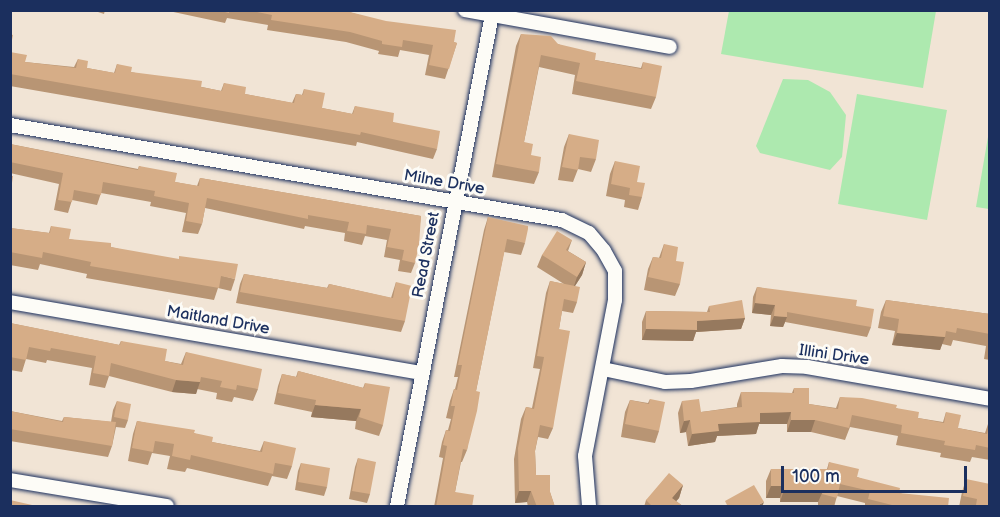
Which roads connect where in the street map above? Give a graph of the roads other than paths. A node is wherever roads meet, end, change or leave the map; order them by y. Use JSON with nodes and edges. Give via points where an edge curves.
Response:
{"nodes":[{"id":1,"x":465,"y":10,"type":"edge"},
{"id":2,"x":492,"y":13,"type":"edge"},
{"id":3,"x":670,"y":47,"type":"dead end"},
{"id":4,"x":10,"y":124,"type":"edge"},
{"id":5,"x":454,"y":202,"type":"junction"},
{"id":6,"x":10,"y":302,"type":"edge"},
{"id":7,"x":603,"y":369,"type":"junction"},
{"id":8,"x":421,"y":373,"type":"junction"},
{"id":9,"x":990,"y":399,"type":"edge"},
{"id":10,"x":10,"y":480,"type":"edge"},
{"id":11,"x":167,"y":507,"type":"edge"},
{"id":12,"x":397,"y":507,"type":"edge"},
{"id":13,"x":589,"y":507,"type":"edge"}],
"edges":[{"from":1,"to":2,"type":"street"},
{"from":2,"to":3,"type":"street"},
{"from":2,"to":5,"type":"street","name":"Read Street"},
{"from":4,"to":5,"type":"street","name":"Milne Drive"},
{"from":5,"to":7,"type":"street","name":"Milne Drive","via":[[562,220],[589,233],[615,272],[615,300]]},
{"from":5,"to":8,"type":"street","name":"Read Street"},
{"from":6,"to":8,"type":"street","name":"Maitland Drive"},
{"from":7,"to":9,"type":"street","name":"Illini Drive","via":[[665,382],[782,366],[807,367]]},
{"from":7,"to":13,"type":"street","name":"Milne Drive","via":[[585,456]]},
{"from":8,"to":12,"type":"street","name":"Read Street"},
{"from":10,"to":11,"type":"street"}]}
